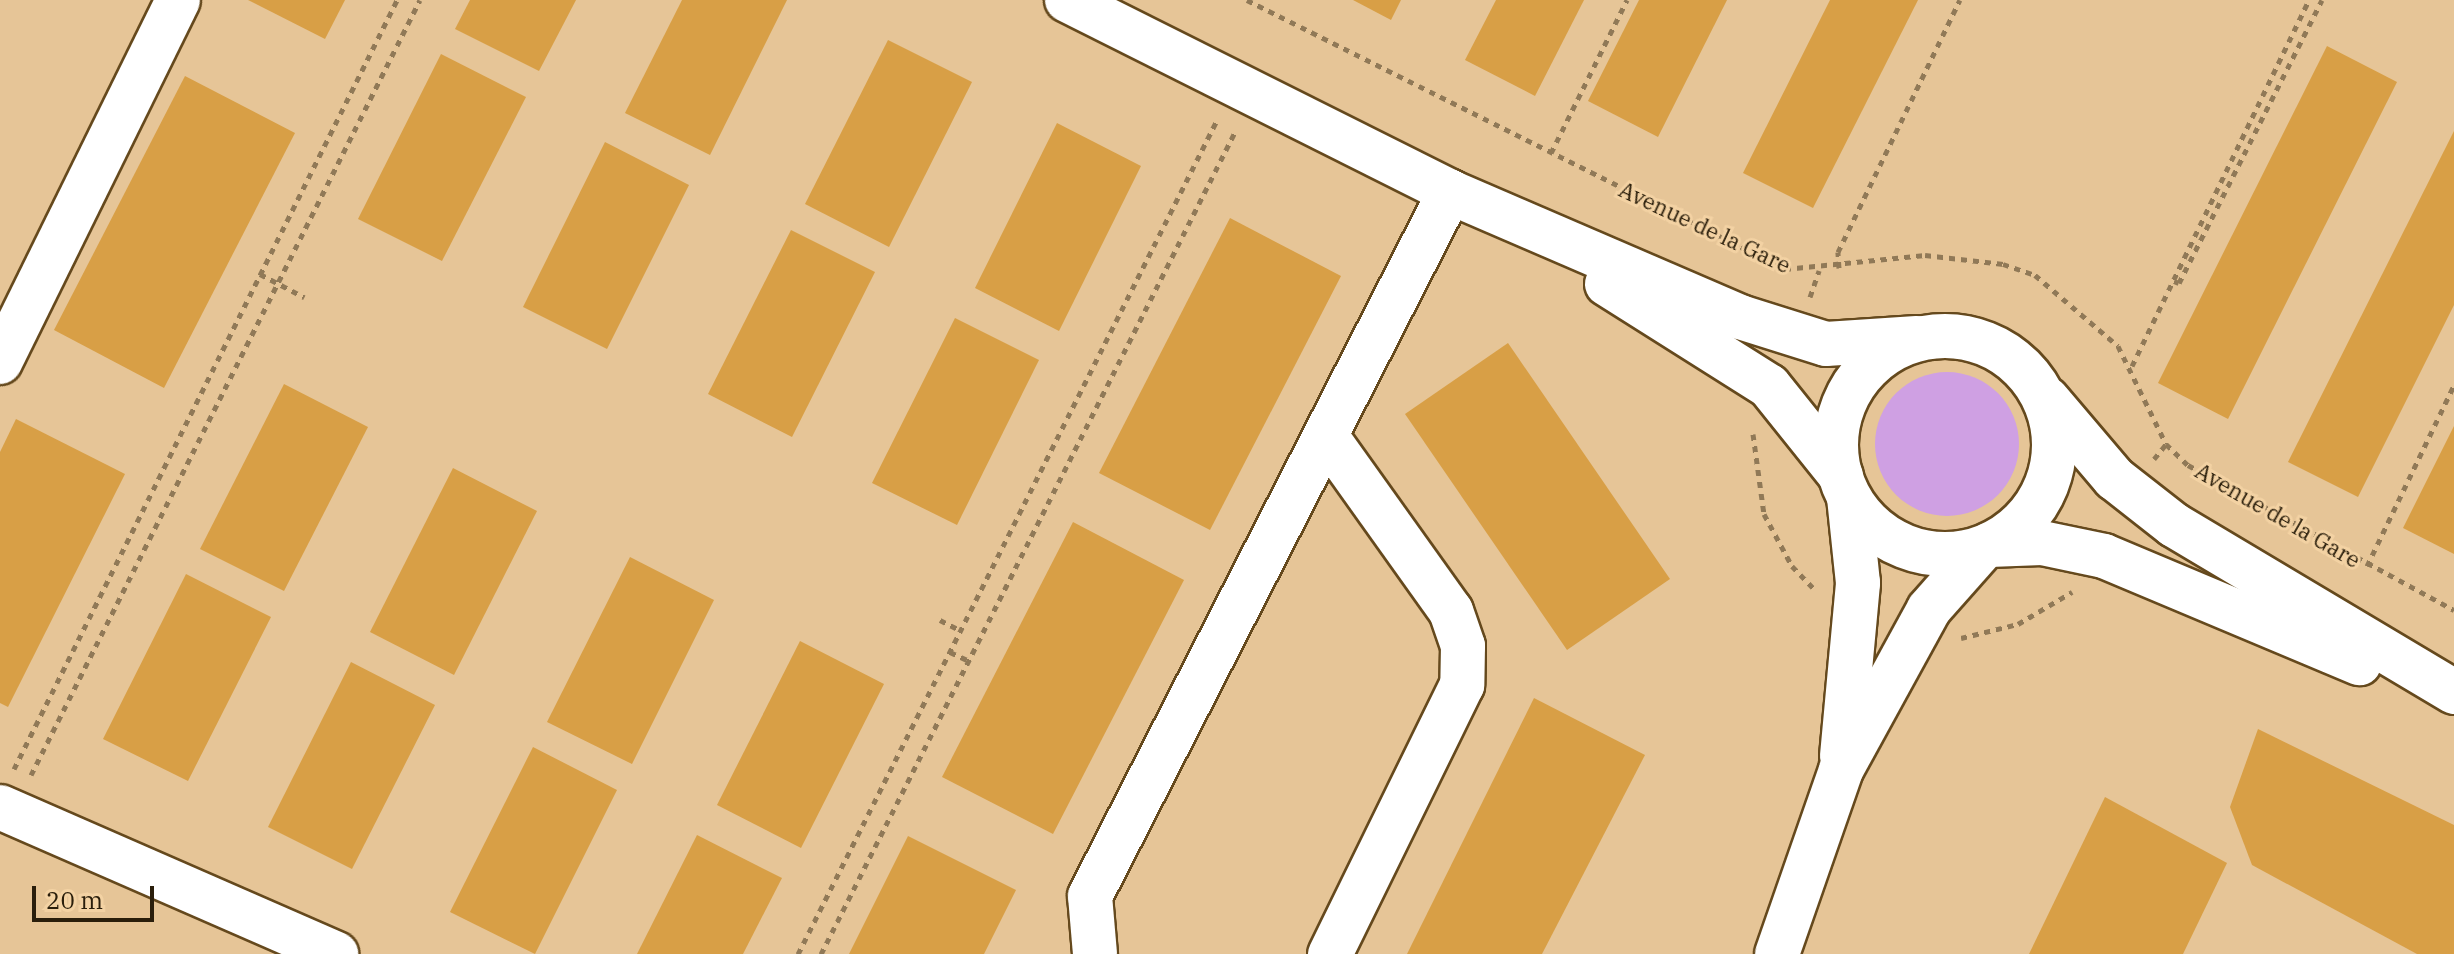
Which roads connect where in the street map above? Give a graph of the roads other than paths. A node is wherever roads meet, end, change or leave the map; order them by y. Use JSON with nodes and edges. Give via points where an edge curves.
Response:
{"nodes":[{"id":1,"x":178,"y":0,"type":"edge"},
{"id":2,"x":1067,"y":0,"type":"edge"},
{"id":3,"x":1450,"y":192,"type":"junction"},
{"id":4,"x":1917,"y":338,"type":"junction"},
{"id":5,"x":0,"y":362,"type":"edge"},
{"id":6,"x":2025,"y":374,"type":"junction"},
{"id":7,"x":1326,"y":436,"type":"junction"},
{"id":8,"x":1846,"y":488,"type":"junction"},
{"id":9,"x":1986,"y":547,"type":"junction"},
{"id":10,"x":2454,"y":692,"type":"edge"},
{"id":11,"x":2454,"y":703,"type":"edge"},
{"id":12,"x":1841,"y":770,"type":"junction"},
{"id":13,"x":0,"y":807,"type":"edge"},
{"id":14,"x":336,"y":954,"type":"edge"},
{"id":15,"x":1095,"y":954,"type":"edge"},
{"id":16,"x":1330,"y":954,"type":"edge"},
{"id":17,"x":1777,"y":954,"type":"edge"}],
"edges":[{"from":1,"to":5,"type":"street"},
{"from":2,"to":3,"type":"street"},
{"from":3,"to":4,"type":"street","via":[[1808,340],[1846,345]]},
{"from":3,"to":7,"type":"street"},
{"from":3,"to":8,"type":"street","via":[[1747,369],[1794,410]]},
{"from":4,"to":6,"type":"street","via":[[1979,341]]},
{"from":4,"to":8,"type":"street","via":[[1871,363],[1847,396],[1837,442]]},
{"from":6,"to":9,"type":"street","via":[[2051,429],[2050,476],[2031,515]]},
{"from":6,"to":10,"type":"street","via":[[2133,495]]},
{"from":7,"to":15,"type":"street","via":[[1090,896]]},
{"from":7,"to":16,"type":"street","via":[[1451,611],[1463,646],[1462,685]]},
{"from":8,"to":9,"type":"street","via":[[1877,531],[1897,543],[1945,553]]},
{"from":8,"to":12,"type":"street","via":[[1858,583]]},
{"from":9,"to":11,"type":"street","via":[[2042,543],[2104,556]]},
{"from":9,"to":12,"type":"street","via":[[1929,609]]},
{"from":12,"to":17,"type":"street"},
{"from":13,"to":14,"type":"street"}]}
